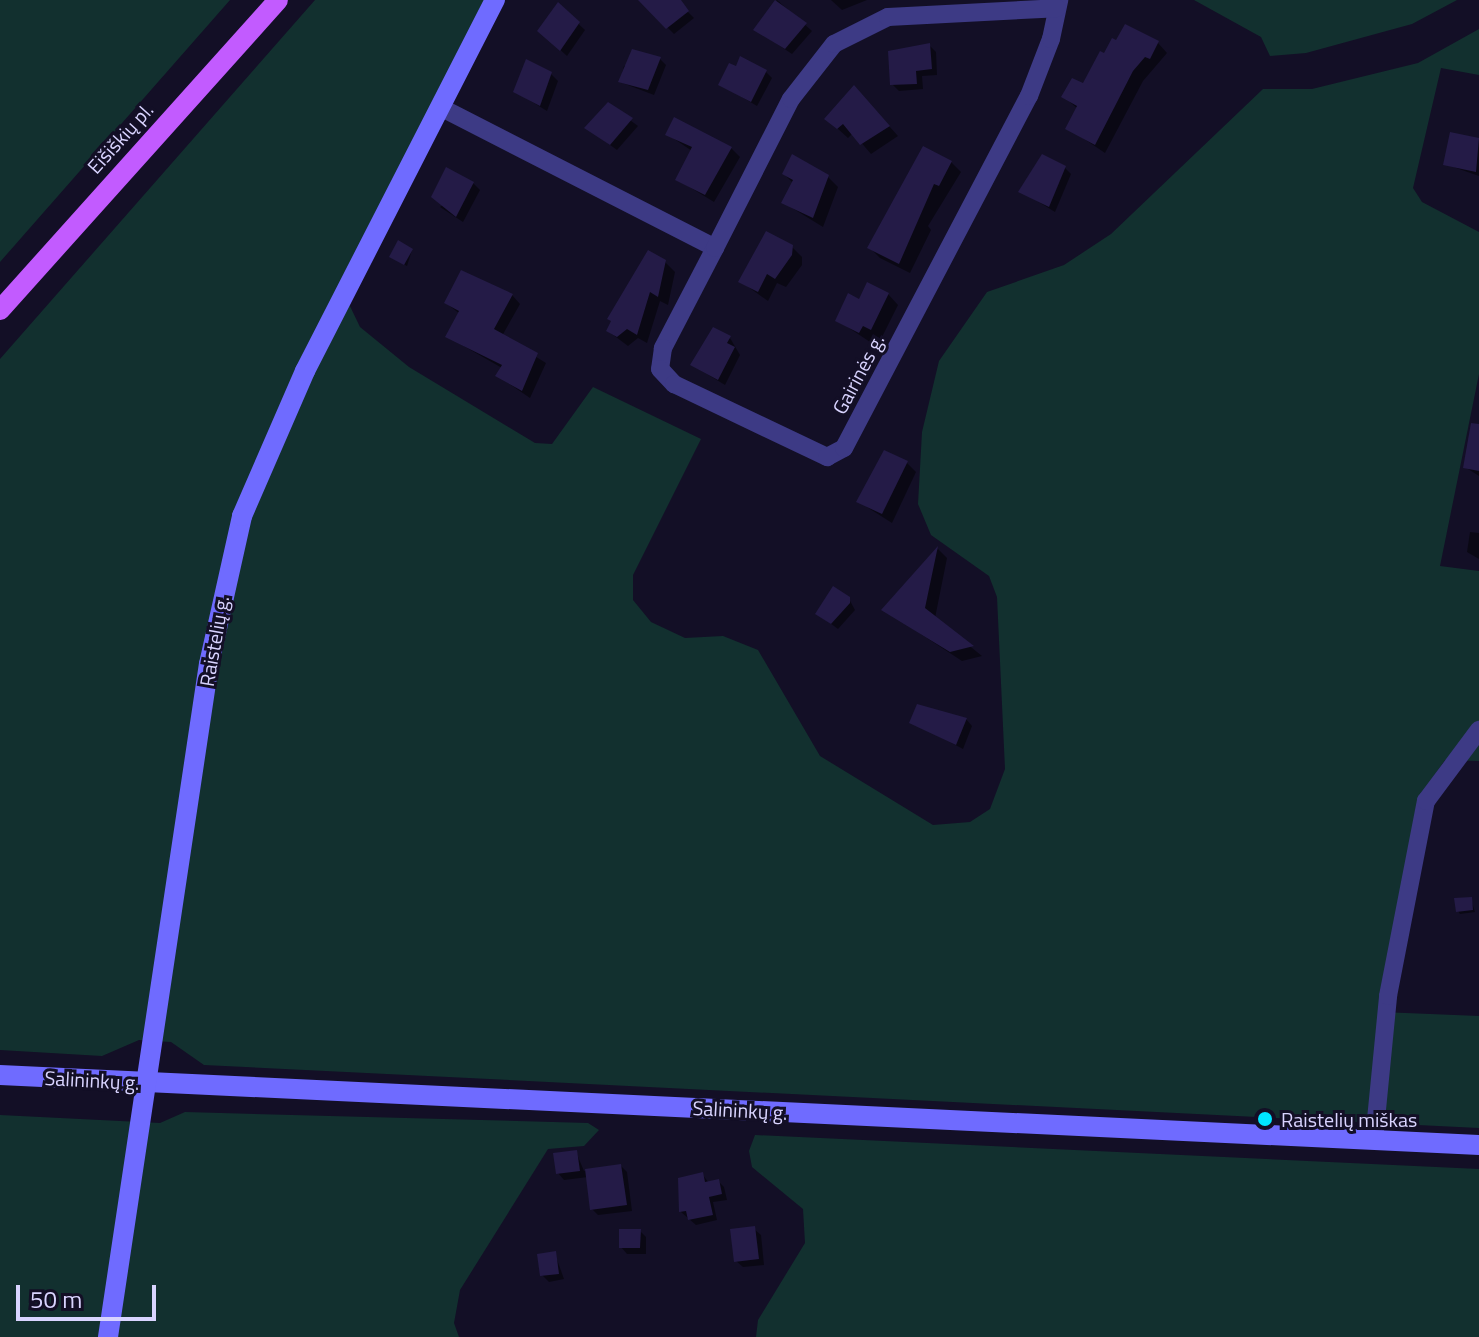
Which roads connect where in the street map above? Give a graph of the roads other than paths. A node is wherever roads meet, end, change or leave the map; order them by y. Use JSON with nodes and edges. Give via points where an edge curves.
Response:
{"nodes":[{"id":1,"x":278,"y":0,"type":"edge"},
{"id":2,"x":495,"y":0,"type":"edge"},
{"id":3,"x":1058,"y":4,"type":"edge"},
{"id":4,"x":440,"y":107,"type":"junction"},
{"id":5,"x":715,"y":248,"type":"junction"},
{"id":6,"x":0,"y":310,"type":"edge"},
{"id":7,"x":1479,"y":730,"type":"edge"},
{"id":8,"x":0,"y":1075,"type":"edge"},
{"id":9,"x":145,"y":1082,"type":"junction"},
{"id":10,"x":1374,"y":1140,"type":"junction"},
{"id":11,"x":1479,"y":1145,"type":"edge"},
{"id":12,"x":108,"y":1337,"type":"edge"}],
"edges":[{"from":1,"to":6,"type":"main road","name":"Eišiškių pl."},
{"from":2,"to":4,"type":"main road","name":"Raistelių g."},
{"from":3,"to":5,"type":"street","name":"Gairinės g.","via":[[914,13],[863,26],[834,44],[791,99]]},
{"from":3,"to":5,"type":"street","name":"Gairinės g.","via":[[1029,96],[836,454],[815,455],[674,384],[660,369],[663,348]]},
{"from":4,"to":5,"type":"street"},
{"from":4,"to":9,"type":"main road","name":"Raistelių g.","via":[[269,445],[242,516],[209,664]]},
{"from":7,"to":10,"type":"street","via":[[1426,801],[1388,996]]},
{"from":8,"to":9,"type":"main road","name":"Salininkų g."},
{"from":9,"to":10,"type":"main road","name":"Salininkų g."},
{"from":9,"to":12,"type":"main road","name":"Raistelių g."},
{"from":10,"to":11,"type":"main road","name":"Salininkų g."}]}
